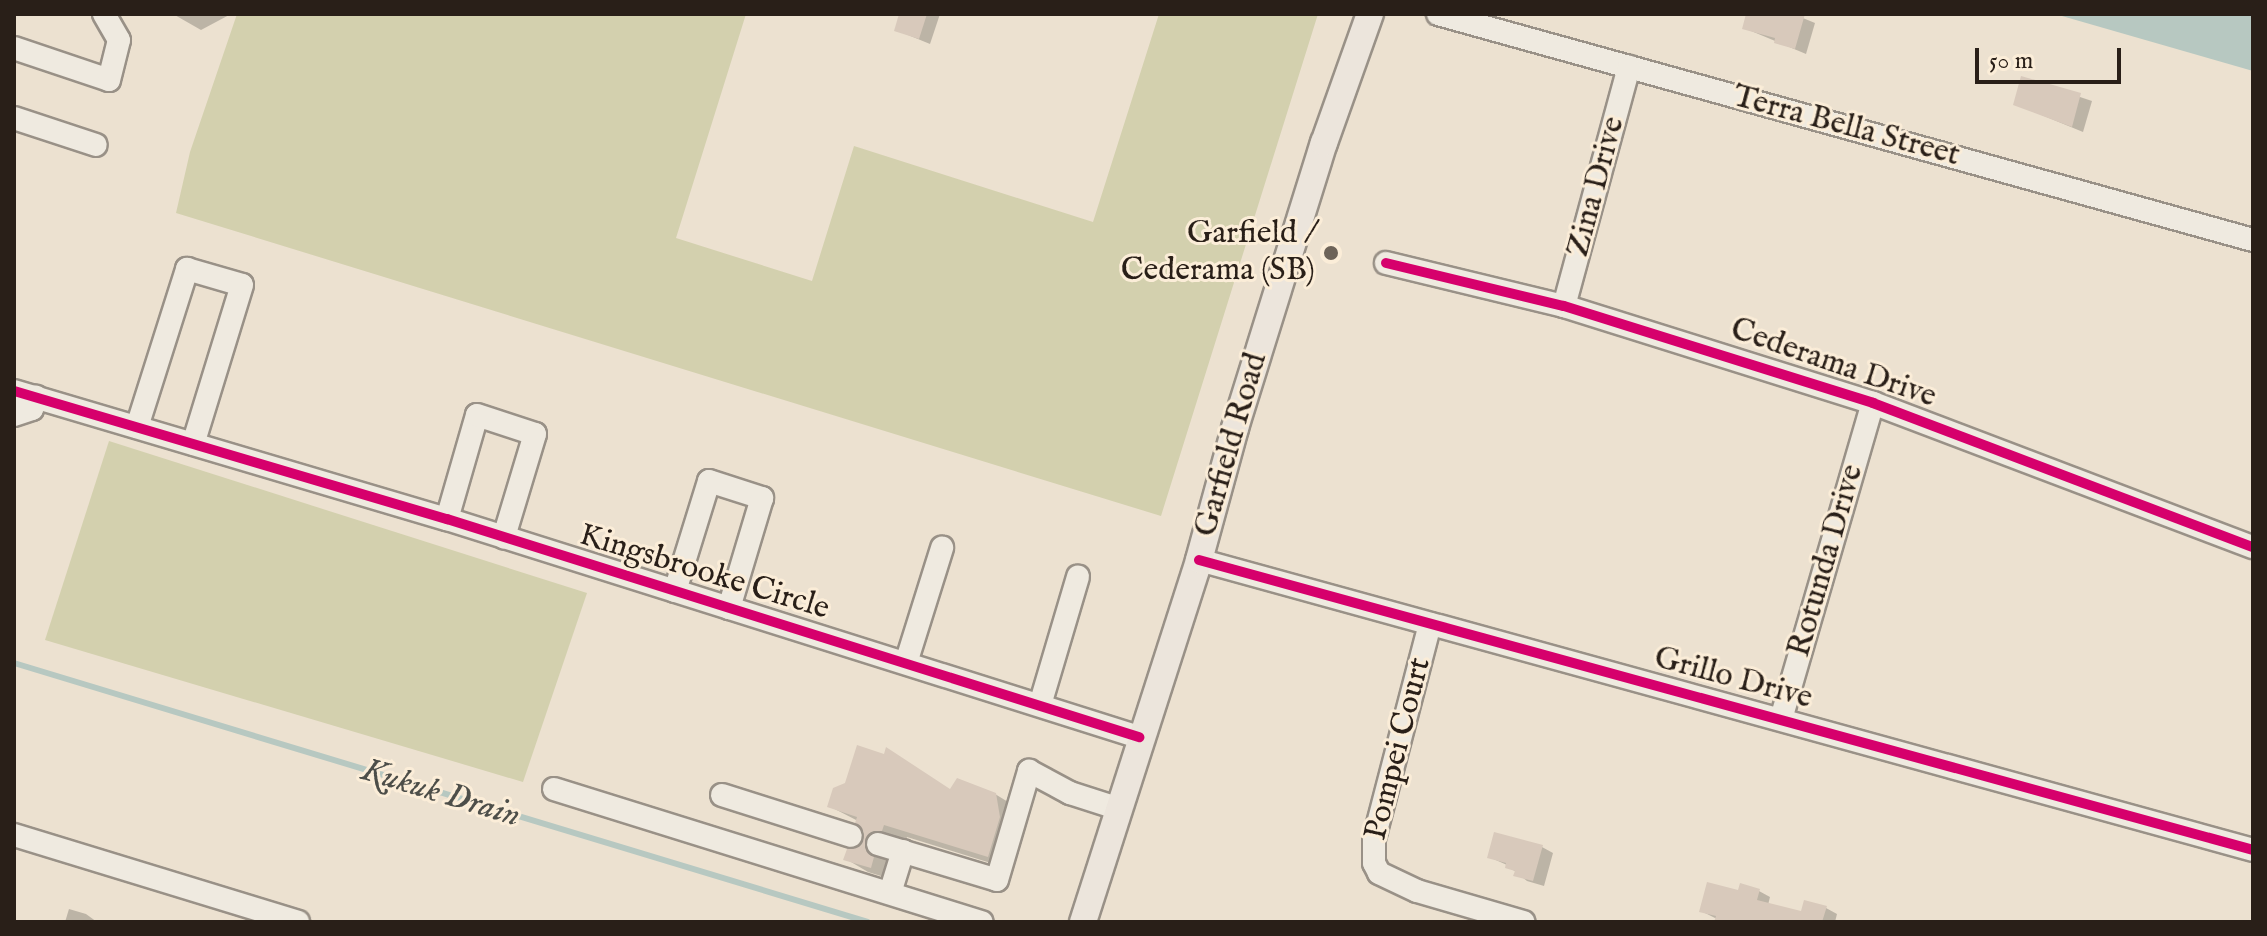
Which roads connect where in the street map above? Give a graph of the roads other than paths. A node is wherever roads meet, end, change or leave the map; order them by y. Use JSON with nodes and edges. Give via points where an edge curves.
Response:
{"nodes":[{"id":1,"x":104,"y":14,"type":"edge"},
{"id":2,"x":1370,"y":14,"type":"edge"},
{"id":3,"x":1438,"y":14,"type":"edge"},
{"id":4,"x":14,"y":48,"type":"edge"},
{"id":5,"x":1629,"y":67,"type":"junction"},
{"id":6,"x":14,"y":118,"type":"edge"},
{"id":7,"x":96,"y":145,"type":"dead end"},
{"id":8,"x":2253,"y":240,"type":"edge"},
{"id":9,"x":1386,"y":263,"type":"dead end"},
{"id":10,"x":1564,"y":306,"type":"junction"},
{"id":11,"x":14,"y":391,"type":"edge"},
{"id":12,"x":36,"y":397,"type":"junction"},
{"id":13,"x":1873,"y":403,"type":"junction"},
{"id":14,"x":14,"y":415,"type":"edge"},
{"id":15,"x":137,"y":427,"type":"junction"},
{"id":16,"x":193,"y":444,"type":"junction"},
{"id":17,"x":447,"y":519,"type":"junction"},
{"id":18,"x":504,"y":537,"type":"junction"},
{"id":19,"x":2253,"y":547,"type":"edge"},
{"id":20,"x":942,"y":548,"type":"dead end"},
{"id":21,"x":1199,"y":560,"type":"junction"},
{"id":22,"x":1078,"y":577,"type":"dead end"},
{"id":23,"x":675,"y":591,"type":"junction"},
{"id":24,"x":729,"y":608,"type":"junction"},
{"id":25,"x":1430,"y":624,"type":"junction"},
{"id":26,"x":906,"y":663,"type":"junction"},
{"id":27,"x":1040,"y":705,"type":"junction"},
{"id":28,"x":1781,"y":719,"type":"junction"},
{"id":29,"x":1139,"y":737,"type":"junction"},
{"id":30,"x":554,"y":789,"type":"dead end"},
{"id":31,"x":722,"y":795,"type":"dead end"},
{"id":32,"x":1117,"y":808,"type":"junction"},
{"id":33,"x":14,"y":835,"type":"edge"},
{"id":34,"x":851,"y":836,"type":"dead end"},
{"id":35,"x":878,"y":844,"type":"dead end"},
{"id":36,"x":2253,"y":850,"type":"edge"},
{"id":37,"x":903,"y":851,"type":"junction"},
{"id":38,"x":890,"y":893,"type":"junction"},
{"id":39,"x":298,"y":922,"type":"edge"},
{"id":40,"x":982,"y":922,"type":"edge"},
{"id":41,"x":1083,"y":922,"type":"edge"},
{"id":42,"x":1524,"y":922,"type":"edge"}],
"edges":[{"from":1,"to":4,"type":"street","via":[[119,40],[109,80]]},
{"from":2,"to":21,"type":"main road","name":"Garfield Road","via":[[1324,143]]},
{"from":3,"to":5,"type":"street","name":"Terra Bella Street"},
{"from":5,"to":8,"type":"street","name":"Terra Bella Street"},
{"from":5,"to":10,"type":"street","name":"Zina Drive"},
{"from":6,"to":7,"type":"street"},
{"from":9,"to":10,"type":"street","name":"Cederama Drive"},
{"from":10,"to":13,"type":"street","name":"Cederama Drive"},
{"from":11,"to":12,"type":"street","name":"Kingsbrooke Circle"},
{"from":12,"to":14,"type":"street","via":[[32,409]]},
{"from":12,"to":15,"type":"street","name":"Kingsbrooke Circle"},
{"from":13,"to":19,"type":"street","name":"Cederama Drive"},
{"from":13,"to":28,"type":"street","name":"Rotunda Drive"},
{"from":15,"to":16,"type":"street","name":"Kingsbrooke Circle"},
{"from":15,"to":16,"type":"street","via":[[187,269],[242,285]]},
{"from":16,"to":17,"type":"street","name":"Kingsbrooke Circle"},
{"from":17,"to":18,"type":"street","name":"Kingsbrooke Circle"},
{"from":17,"to":18,"type":"street","via":[[477,415],[535,434]]},
{"from":18,"to":23,"type":"street","name":"Kingsbrooke Circle"},
{"from":20,"to":26,"type":"street"},
{"from":21,"to":25,"type":"street","name":"Grillo Drive"},
{"from":21,"to":29,"type":"main road","name":"Garfield Road"},
{"from":22,"to":27,"type":"street"},
{"from":23,"to":24,"type":"street","name":"Kingsbrooke Circle"},
{"from":23,"to":24,"type":"street","via":[[709,481],[762,498]]},
{"from":24,"to":26,"type":"street","name":"Kingsbrooke Circle"},
{"from":25,"to":28,"type":"street","name":"Grillo Drive"},
{"from":25,"to":42,"type":"street","name":"Pompei Court","via":[[1372,852],[1379,873],[1417,891]]},
{"from":26,"to":27,"type":"street","name":"Kingsbrooke Circle"},
{"from":27,"to":29,"type":"street","name":"Kingsbrooke Circle"},
{"from":28,"to":36,"type":"street","name":"Grillo Drive"},
{"from":29,"to":32,"type":"main road","name":"Garfield Road"},
{"from":30,"to":38,"type":"street"},
{"from":31,"to":34,"type":"street"},
{"from":32,"to":37,"type":"street","via":[[1070,793],[1029,771],[997,880]]},
{"from":32,"to":41,"type":"main road","name":"Garfield Road"},
{"from":33,"to":39,"type":"street"},
{"from":35,"to":37,"type":"street"},
{"from":37,"to":38,"type":"street"},
{"from":38,"to":40,"type":"street"}]}
